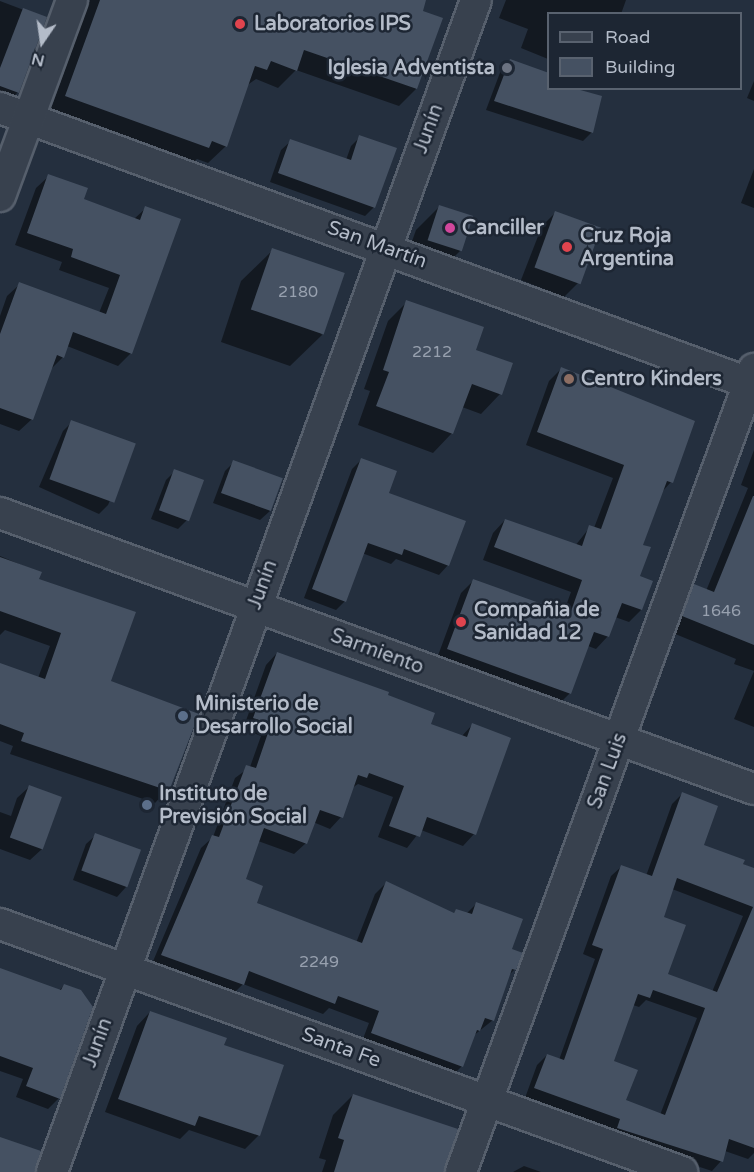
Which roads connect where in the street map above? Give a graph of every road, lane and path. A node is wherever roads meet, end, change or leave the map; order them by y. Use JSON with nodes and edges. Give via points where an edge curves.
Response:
{"nodes":[{"id":1,"x":72,"y":0,"type":"edge"},
{"id":2,"x":476,"y":0,"type":"edge"},
{"id":3,"x":0,"y":108,"type":"edge"},
{"id":4,"x":28,"y":118,"type":"junction"},
{"id":5,"x":0,"y":196,"type":"edge"},
{"id":6,"x":386,"y":248,"type":"junction"},
{"id":7,"x":752,"y":379,"type":"edge"},
{"id":8,"x":0,"y":513,"type":"edge"},
{"id":9,"x":255,"y":608,"type":"junction"},
{"id":10,"x":619,"y":740,"type":"junction"},
{"id":11,"x":754,"y":789,"type":"edge"},
{"id":12,"x":0,"y":924,"type":"edge"},
{"id":13,"x":125,"y":969,"type":"junction"},
{"id":14,"x":487,"y":1101,"type":"junction"},
{"id":15,"x":52,"y":1172,"type":"edge"},
{"id":16,"x":461,"y":1172,"type":"edge"},
{"id":17,"x":681,"y":1172,"type":"edge"}],
"edges":[{"from":1,"to":4,"type":"street"},
{"from":2,"to":6,"type":"street","name":"Junín"},
{"from":3,"to":4,"type":"street","name":"San Martín"},
{"from":4,"to":5,"type":"street"},
{"from":4,"to":6,"type":"street","name":"San Martín"},
{"from":6,"to":7,"type":"street","name":"San Martín"},
{"from":6,"to":9,"type":"street","name":"Junín"},
{"from":7,"to":10,"type":"street","name":"San Luis"},
{"from":8,"to":9,"type":"street","name":"Sarmiento"},
{"from":9,"to":10,"type":"street","name":"Sarmiento"},
{"from":9,"to":13,"type":"street","name":"Junín"},
{"from":10,"to":11,"type":"street","name":"Sarmiento"},
{"from":10,"to":14,"type":"street","name":"San Luis"},
{"from":12,"to":13,"type":"street","name":"Santa Fe"},
{"from":13,"to":14,"type":"street","name":"Santa Fe"},
{"from":13,"to":15,"type":"street","name":"Junín"},
{"from":14,"to":16,"type":"street","name":"San Luis"},
{"from":14,"to":17,"type":"street","name":"Santa Fe"}]}
